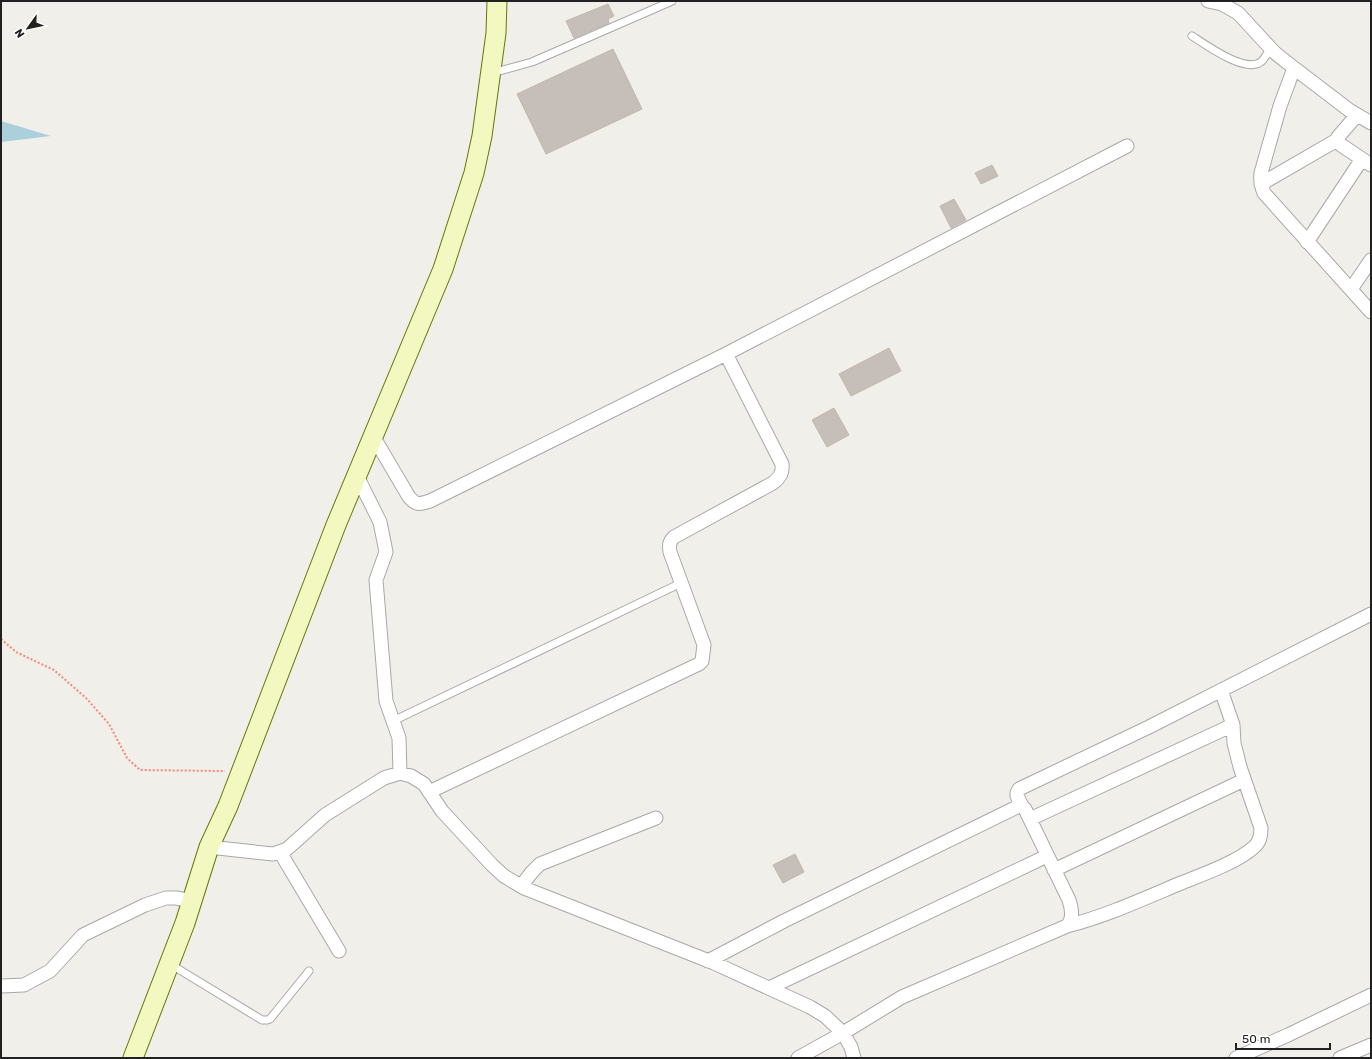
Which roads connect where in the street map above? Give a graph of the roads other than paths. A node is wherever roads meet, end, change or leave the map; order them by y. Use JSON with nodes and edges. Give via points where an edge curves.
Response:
{"nodes":[{"id":1,"x":497,"y":1,"type":"edge"},
{"id":2,"x":672,"y":1,"type":"edge"},
{"id":3,"x":1208,"y":1,"type":"edge"},
{"id":4,"x":1231,"y":6,"type":"edge"},
{"id":5,"x":1192,"y":36,"type":"dead end"},
{"id":6,"x":1271,"y":48,"type":"junction"},
{"id":7,"x":1294,"y":68,"type":"junction"},
{"id":8,"x":490,"y":74,"type":"junction"},
{"id":9,"x":1357,"y":115,"type":"junction"},
{"id":10,"x":1371,"y":123,"type":"edge"},
{"id":11,"x":1337,"y":140,"type":"junction"},
{"id":12,"x":1127,"y":146,"type":"dead end"},
{"id":13,"x":1367,"y":162,"type":"edge"},
{"id":14,"x":1261,"y":184,"type":"junction"},
{"id":15,"x":1307,"y":242,"type":"junction"},
{"id":16,"x":1371,"y":260,"type":"edge"},
{"id":17,"x":1351,"y":289,"type":"junction"},
{"id":18,"x":1371,"y":312,"type":"edge"},
{"id":19,"x":726,"y":354,"type":"junction"},
{"id":20,"x":373,"y":436,"type":"junction"},
{"id":21,"x":357,"y":476,"type":"junction"},
{"id":22,"x":681,"y":583,"type":"junction"},
{"id":23,"x":1371,"y":614,"type":"edge"},
{"id":24,"x":1221,"y":690,"type":"junction"},
{"id":25,"x":393,"y":721,"type":"junction"},
{"id":26,"x":1233,"y":725,"type":"junction"},
{"id":27,"x":400,"y":773,"type":"junction"},
{"id":28,"x":1244,"y":780,"type":"junction"},
{"id":29,"x":429,"y":792,"type":"junction"},
{"id":30,"x":1022,"y":806,"type":"junction"},
{"id":31,"x":656,"y":818,"type":"dead end"},
{"id":32,"x":1030,"y":819,"type":"junction"},
{"id":33,"x":209,"y":847,"type":"junction"},
{"id":34,"x":280,"y":852,"type":"junction"},
{"id":35,"x":1048,"y":856,"type":"junction"},
{"id":36,"x":1054,"y":870,"type":"junction"},
{"id":37,"x":521,"y":886,"type":"junction"},
{"id":38,"x":193,"y":901,"type":"junction"},
{"id":39,"x":1066,"y":926,"type":"junction"},
{"id":40,"x":339,"y":951,"type":"dead end"},
{"id":41,"x":708,"y":961,"type":"junction"},
{"id":42,"x":170,"y":964,"type":"junction"},
{"id":43,"x":309,"y":971,"type":"dead end"},
{"id":44,"x":1,"y":986,"type":"edge"},
{"id":45,"x":769,"y":988,"type":"junction"},
{"id":46,"x":1371,"y":995,"type":"edge"},
{"id":47,"x":843,"y":1033,"type":"junction"},
{"id":48,"x":1371,"y":1045,"type":"edge"},
{"id":49,"x":133,"y":1058,"type":"edge"},
{"id":50,"x":798,"y":1058,"type":"edge"},
{"id":51,"x":854,"y":1058,"type":"edge"},
{"id":52,"x":1236,"y":1058,"type":"edge"},
{"id":53,"x":1340,"y":1058,"type":"edge"}],
"edges":[{"from":1,"to":8,"type":"street","via":[[496,33]]},
{"from":2,"to":8,"type":"lane","via":[[532,62]]},
{"from":3,"to":4,"type":"street"},
{"from":4,"to":6,"type":"street"},
{"from":5,"to":6,"type":"lane","via":[[1242,64],[1257,64]]},
{"from":6,"to":7,"type":"street"},
{"from":7,"to":9,"type":"street"},
{"from":7,"to":14,"type":"street","via":[[1280,106],[1261,173]]},
{"from":8,"to":20,"type":"street","via":[[482,136],[472,180],[443,269]]},
{"from":9,"to":10,"type":"street"},
{"from":9,"to":11,"type":"street"},
{"from":11,"to":13,"type":"street"},
{"from":11,"to":14,"type":"street"},
{"from":12,"to":19,"type":"street"},
{"from":13,"to":15,"type":"street"},
{"from":14,"to":15,"type":"street","via":[[1264,193]]},
{"from":15,"to":17,"type":"street"},
{"from":16,"to":17,"type":"street"},
{"from":17,"to":18,"type":"street"},
{"from":19,"to":20,"type":"street","via":[[421,504],[414,502],[410,497]]},
{"from":19,"to":22,"type":"street","via":[[782,464],[783,472],[773,483],[670,541],[670,552]]},
{"from":20,"to":21,"type":"street"},
{"from":21,"to":25,"type":"street","via":[[380,522],[386,552],[376,580],[386,702]]},
{"from":21,"to":33,"type":"street","via":[[228,806]]},
{"from":22,"to":25,"type":"lane"},
{"from":22,"to":29,"type":"street","via":[[704,645],[702,661]]},
{"from":23,"to":24,"type":"street"},
{"from":24,"to":26,"type":"street"},
{"from":24,"to":30,"type":"street","via":[[1019,789],[1017,796]]},
{"from":25,"to":27,"type":"street","via":[[399,738]]},
{"from":26,"to":28,"type":"street","via":[[1234,743]]},
{"from":26,"to":32,"type":"street"},
{"from":27,"to":29,"type":"street","via":[[424,784]]},
{"from":27,"to":34,"type":"street","via":[[384,778],[325,815],[287,849]]},
{"from":28,"to":36,"type":"street"},
{"from":28,"to":39,"type":"street","via":[[1261,828],[1258,842],[1247,853],[1218,868],[1100,916]]},
{"from":29,"to":37,"type":"street","via":[[442,811],[492,865]]},
{"from":30,"to":32,"type":"street"},
{"from":30,"to":41,"type":"street"},
{"from":31,"to":37,"type":"street","via":[[540,864]]},
{"from":32,"to":35,"type":"street"},
{"from":33,"to":34,"type":"street","via":[[273,854]]},
{"from":33,"to":38,"type":"street"},
{"from":34,"to":40,"type":"street"},
{"from":35,"to":36,"type":"street"},
{"from":35,"to":45,"type":"street"},
{"from":36,"to":39,"type":"street","via":[[1072,907],[1072,916]]},
{"from":37,"to":41,"type":"street"},
{"from":38,"to":42,"type":"street"},
{"from":38,"to":44,"type":"street","via":[[171,898],[145,905],[83,935],[50,971],[24,985]]},
{"from":39,"to":47,"type":"street","via":[[902,997]]},
{"from":41,"to":45,"type":"street"},
{"from":42,"to":43,"type":"lane","via":[[262,1020],[270,1019]]},
{"from":42,"to":49,"type":"street"},
{"from":45,"to":47,"type":"street","via":[[825,1016]]},
{"from":46,"to":52,"type":"street"},
{"from":47,"to":50,"type":"street"},
{"from":47,"to":51,"type":"street"},
{"from":48,"to":53,"type":"street"}]}
